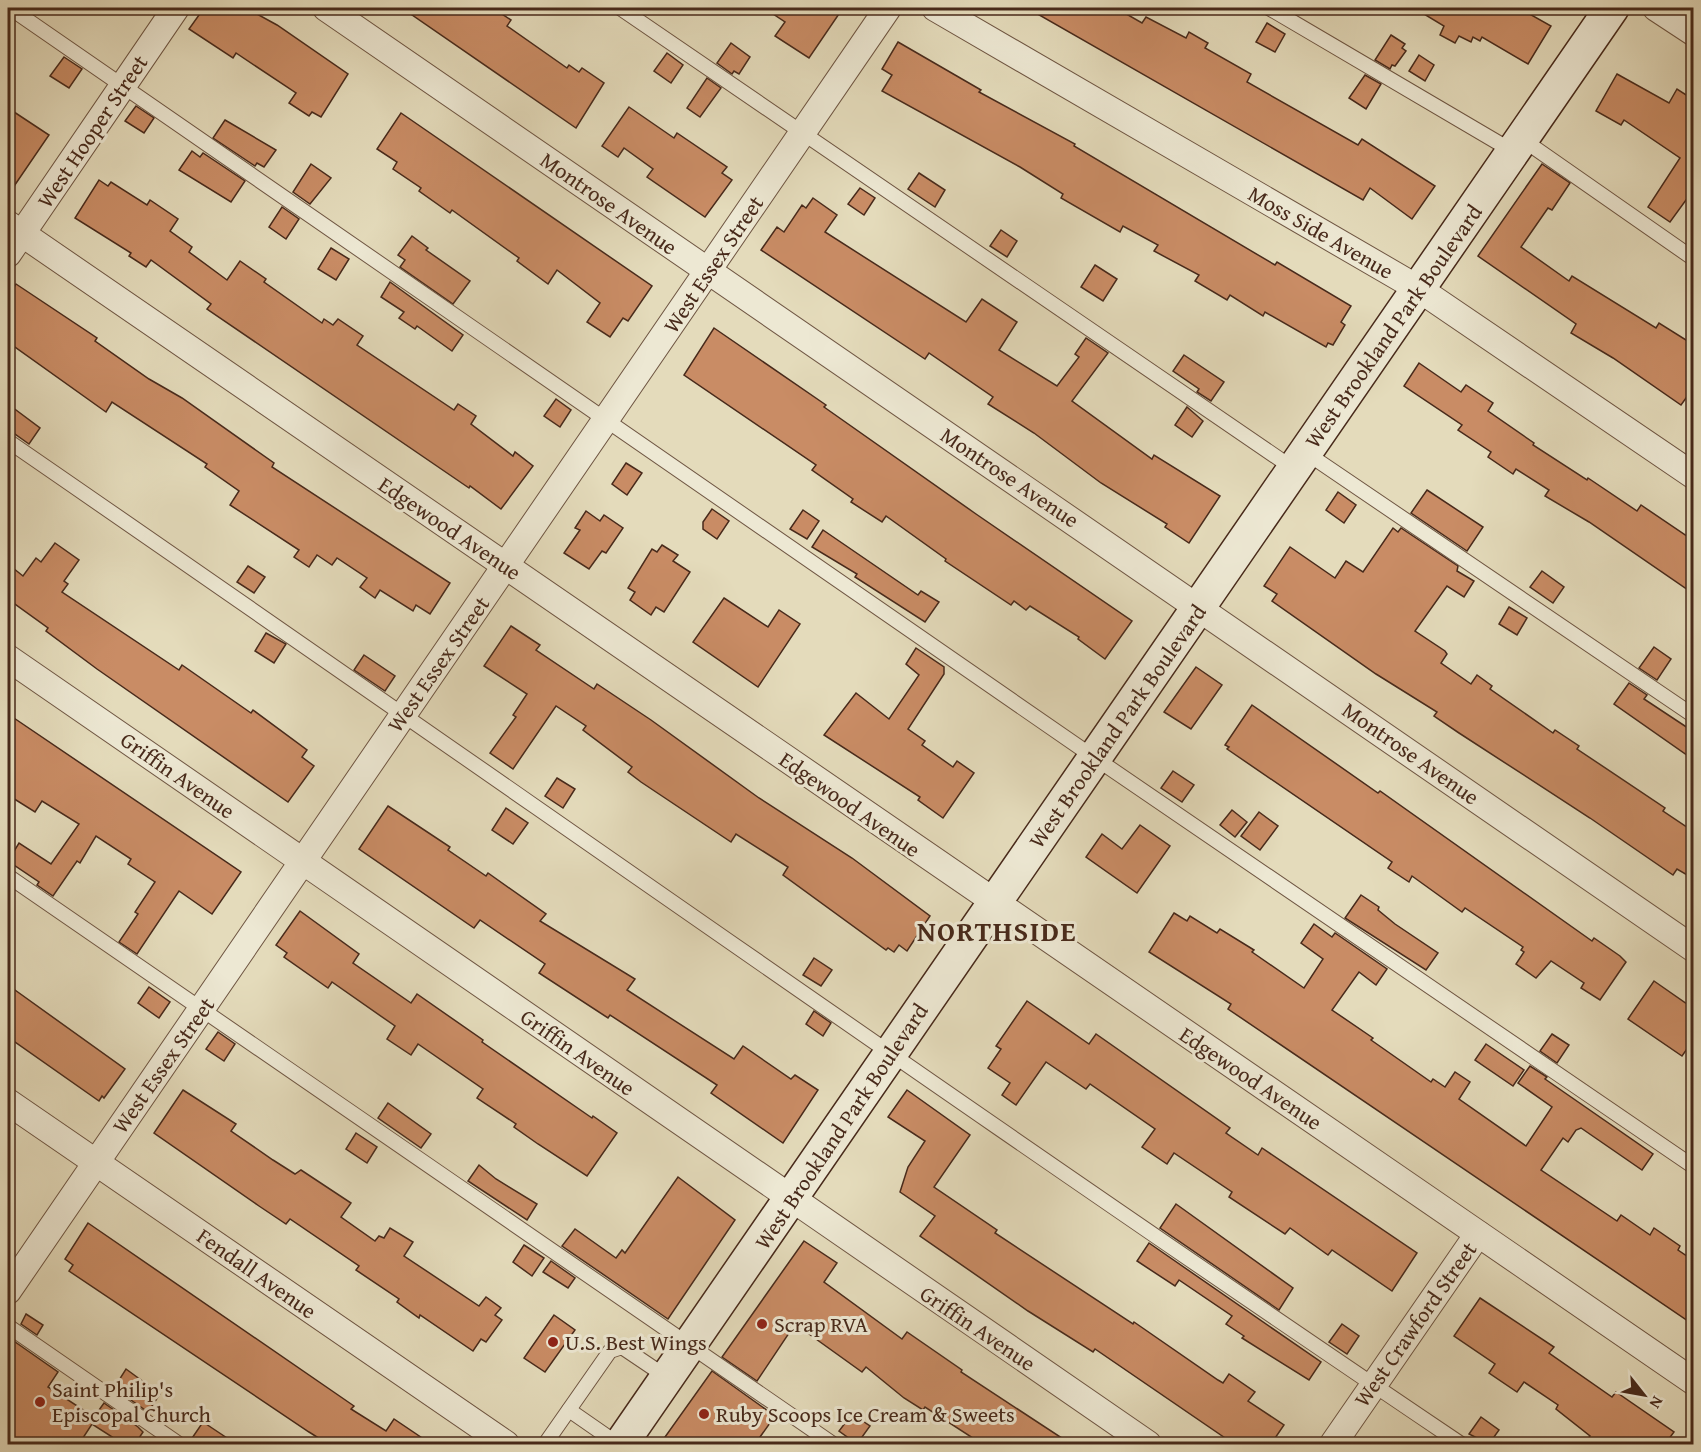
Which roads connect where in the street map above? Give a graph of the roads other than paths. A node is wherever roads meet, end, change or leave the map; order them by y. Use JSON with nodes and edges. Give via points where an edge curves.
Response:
{"nodes":[{"id":1,"x":10,"y":8,"type":"edge"},
{"id":2,"x":176,"y":8,"type":"edge"},
{"id":3,"x":326,"y":8,"type":"edge"},
{"id":4,"x":620,"y":8,"type":"edge"},
{"id":5,"x":888,"y":8,"type":"edge"},
{"id":6,"x":935,"y":8,"type":"edge"},
{"id":7,"x":1269,"y":8,"type":"edge"},
{"id":8,"x":1612,"y":8,"type":"edge"},
{"id":9,"x":1656,"y":8,"type":"edge"},
{"id":10,"x":1694,"y":33,"type":"edge"},
{"id":11,"x":123,"y":83,"type":"junction"},
{"id":12,"x":803,"y":132,"type":"junction"},
{"id":13,"x":1518,"y":145,"type":"junction"},
{"id":14,"x":12,"y":237,"type":"edge"},
{"id":15,"x":1694,"y":259,"type":"edge"},
{"id":16,"x":708,"y":271,"type":"junction"},
{"id":17,"x":1419,"y":289,"type":"junction"},
{"id":18,"x":608,"y":419,"type":"junction"},
{"id":19,"x":8,"y":441,"type":"edge"},
{"id":20,"x":1299,"y":460,"type":"junction"},
{"id":21,"x":1694,"y":476,"type":"edge"},
{"id":22,"x":507,"y":567,"type":"junction"},
{"id":23,"x":1199,"y":607,"type":"junction"},
{"id":24,"x":8,"y":658,"type":"edge"},
{"id":25,"x":403,"y":714,"type":"junction"},
{"id":26,"x":1694,"y":716,"type":"edge"},
{"id":27,"x":1095,"y":758,"type":"junction"},
{"id":28,"x":303,"y":861,"type":"junction"},
{"id":29,"x":8,"y":876,"type":"edge"},
{"id":30,"x":994,"y":904,"type":"junction"},
{"id":31,"x":1694,"y":949,"type":"edge"},
{"id":32,"x":201,"y":1011,"type":"junction"},
{"id":33,"x":890,"y":1056,"type":"junction"},
{"id":34,"x":8,"y":1102,"type":"edge"},
{"id":35,"x":96,"y":1162,"type":"junction"},
{"id":36,"x":1694,"y":1167,"type":"edge"},
{"id":37,"x":791,"y":1200,"type":"junction"},
{"id":38,"x":1478,"y":1234,"type":"junction"},
{"id":39,"x":8,"y":1291,"type":"edge"},
{"id":40,"x":8,"y":1326,"type":"edge"},
{"id":41,"x":690,"y":1346,"type":"junction"},
{"id":42,"x":668,"y":1378,"type":"junction"},
{"id":43,"x":1694,"y":1382,"type":"edge"},
{"id":44,"x":1372,"y":1384,"type":"junction"},
{"id":45,"x":569,"y":1410,"type":"junction"},
{"id":46,"x":179,"y":1444,"type":"edge"},
{"id":47,"x":506,"y":1444,"type":"edge"},
{"id":48,"x":545,"y":1444,"type":"edge"},
{"id":49,"x":620,"y":1444,"type":"edge"},
{"id":50,"x":833,"y":1444,"type":"edge"},
{"id":51,"x":1148,"y":1444,"type":"edge"},
{"id":52,"x":1333,"y":1444,"type":"edge"},
{"id":53,"x":1461,"y":1444,"type":"edge"}],
"edges":[{"from":1,"to":11,"type":"lane"},
{"from":2,"to":11,"type":"street","name":"West Hooper Street"},
{"from":3,"to":16,"type":"street","name":"Montrose Avenue"},
{"from":4,"to":12,"type":"lane"},
{"from":5,"to":12,"type":"street","name":"West Essex Street"},
{"from":6,"to":17,"type":"street","name":"Moss Side Avenue"},
{"from":7,"to":13,"type":"lane"},
{"from":8,"to":13,"type":"main road","name":"West Brookland Park Boulevard"},
{"from":9,"to":10,"type":"street"},
{"from":11,"to":14,"type":"street","name":"West Hooper Street"},
{"from":11,"to":18,"type":"lane"},
{"from":12,"to":16,"type":"street","name":"West Essex Street"},
{"from":12,"to":20,"type":"lane"},
{"from":13,"to":15,"type":"lane"},
{"from":13,"to":17,"type":"main road","name":"West Brookland Park Boulevard"},
{"from":14,"to":22,"type":"street","name":"Edgewood Avenue"},
{"from":16,"to":18,"type":"street","name":"West Essex Street"},
{"from":16,"to":23,"type":"street","name":"Montrose Avenue"},
{"from":17,"to":20,"type":"main road","name":"West Brookland Park Boulevard"},
{"from":17,"to":21,"type":"street","name":"Moss Side Avenue"},
{"from":18,"to":22,"type":"street","name":"West Essex Street"},
{"from":18,"to":27,"type":"lane"},
{"from":19,"to":25,"type":"lane"},
{"from":20,"to":23,"type":"main road","name":"West Brookland Park Boulevard"},
{"from":20,"to":26,"type":"lane"},
{"from":22,"to":25,"type":"street","name":"West Essex Street"},
{"from":22,"to":30,"type":"street","name":"Edgewood Avenue"},
{"from":23,"to":27,"type":"main road","name":"West Brookland Park Boulevard"},
{"from":23,"to":31,"type":"street","name":"Montrose Avenue"},
{"from":24,"to":28,"type":"street","name":"Griffin Avenue"},
{"from":25,"to":28,"type":"street","name":"West Essex Street"},
{"from":25,"to":33,"type":"lane"},
{"from":27,"to":30,"type":"main road","name":"West Brookland Park Boulevard"},
{"from":27,"to":36,"type":"lane"},
{"from":28,"to":32,"type":"street","name":"West Essex Street"},
{"from":28,"to":37,"type":"street","name":"Griffin Avenue"},
{"from":29,"to":32,"type":"lane"},
{"from":30,"to":33,"type":"main road","name":"West Brookland Park Boulevard"},
{"from":30,"to":38,"type":"street","name":"Edgewood Avenue"},
{"from":32,"to":35,"type":"street","name":"West Essex Street"},
{"from":32,"to":41,"type":"lane"},
{"from":33,"to":37,"type":"main road","name":"West Brookland Park Boulevard"},
{"from":33,"to":44,"type":"lane"},
{"from":34,"to":35,"type":"street","name":"Fendall Avenue"},
{"from":35,"to":39,"type":"street","name":"West Essex Street"},
{"from":35,"to":47,"type":"street","name":"Fendall Avenue"},
{"from":37,"to":41,"type":"main road","name":"West Brookland Park Boulevard"},
{"from":37,"to":51,"type":"street","name":"Griffin Avenue"},
{"from":38,"to":43,"type":"street","name":"Edgewood Avenue"},
{"from":38,"to":44,"type":"street","name":"West Crawford Street"},
{"from":40,"to":46,"type":"lane"},
{"from":41,"to":42,"type":"main road","name":"West Brookland Park Boulevard"},
{"from":41,"to":50,"type":"lane"},
{"from":42,"to":45,"type":"lane","via":[[622,1347],[609,1351]]},
{"from":42,"to":49,"type":"main road","name":"West Brookland Park Boulevard"},
{"from":44,"to":52,"type":"street","name":"West Crawford Street"},
{"from":44,"to":53,"type":"lane"},
{"from":45,"to":48,"type":"lane"},
{"from":45,"to":49,"type":"lane"}]}
